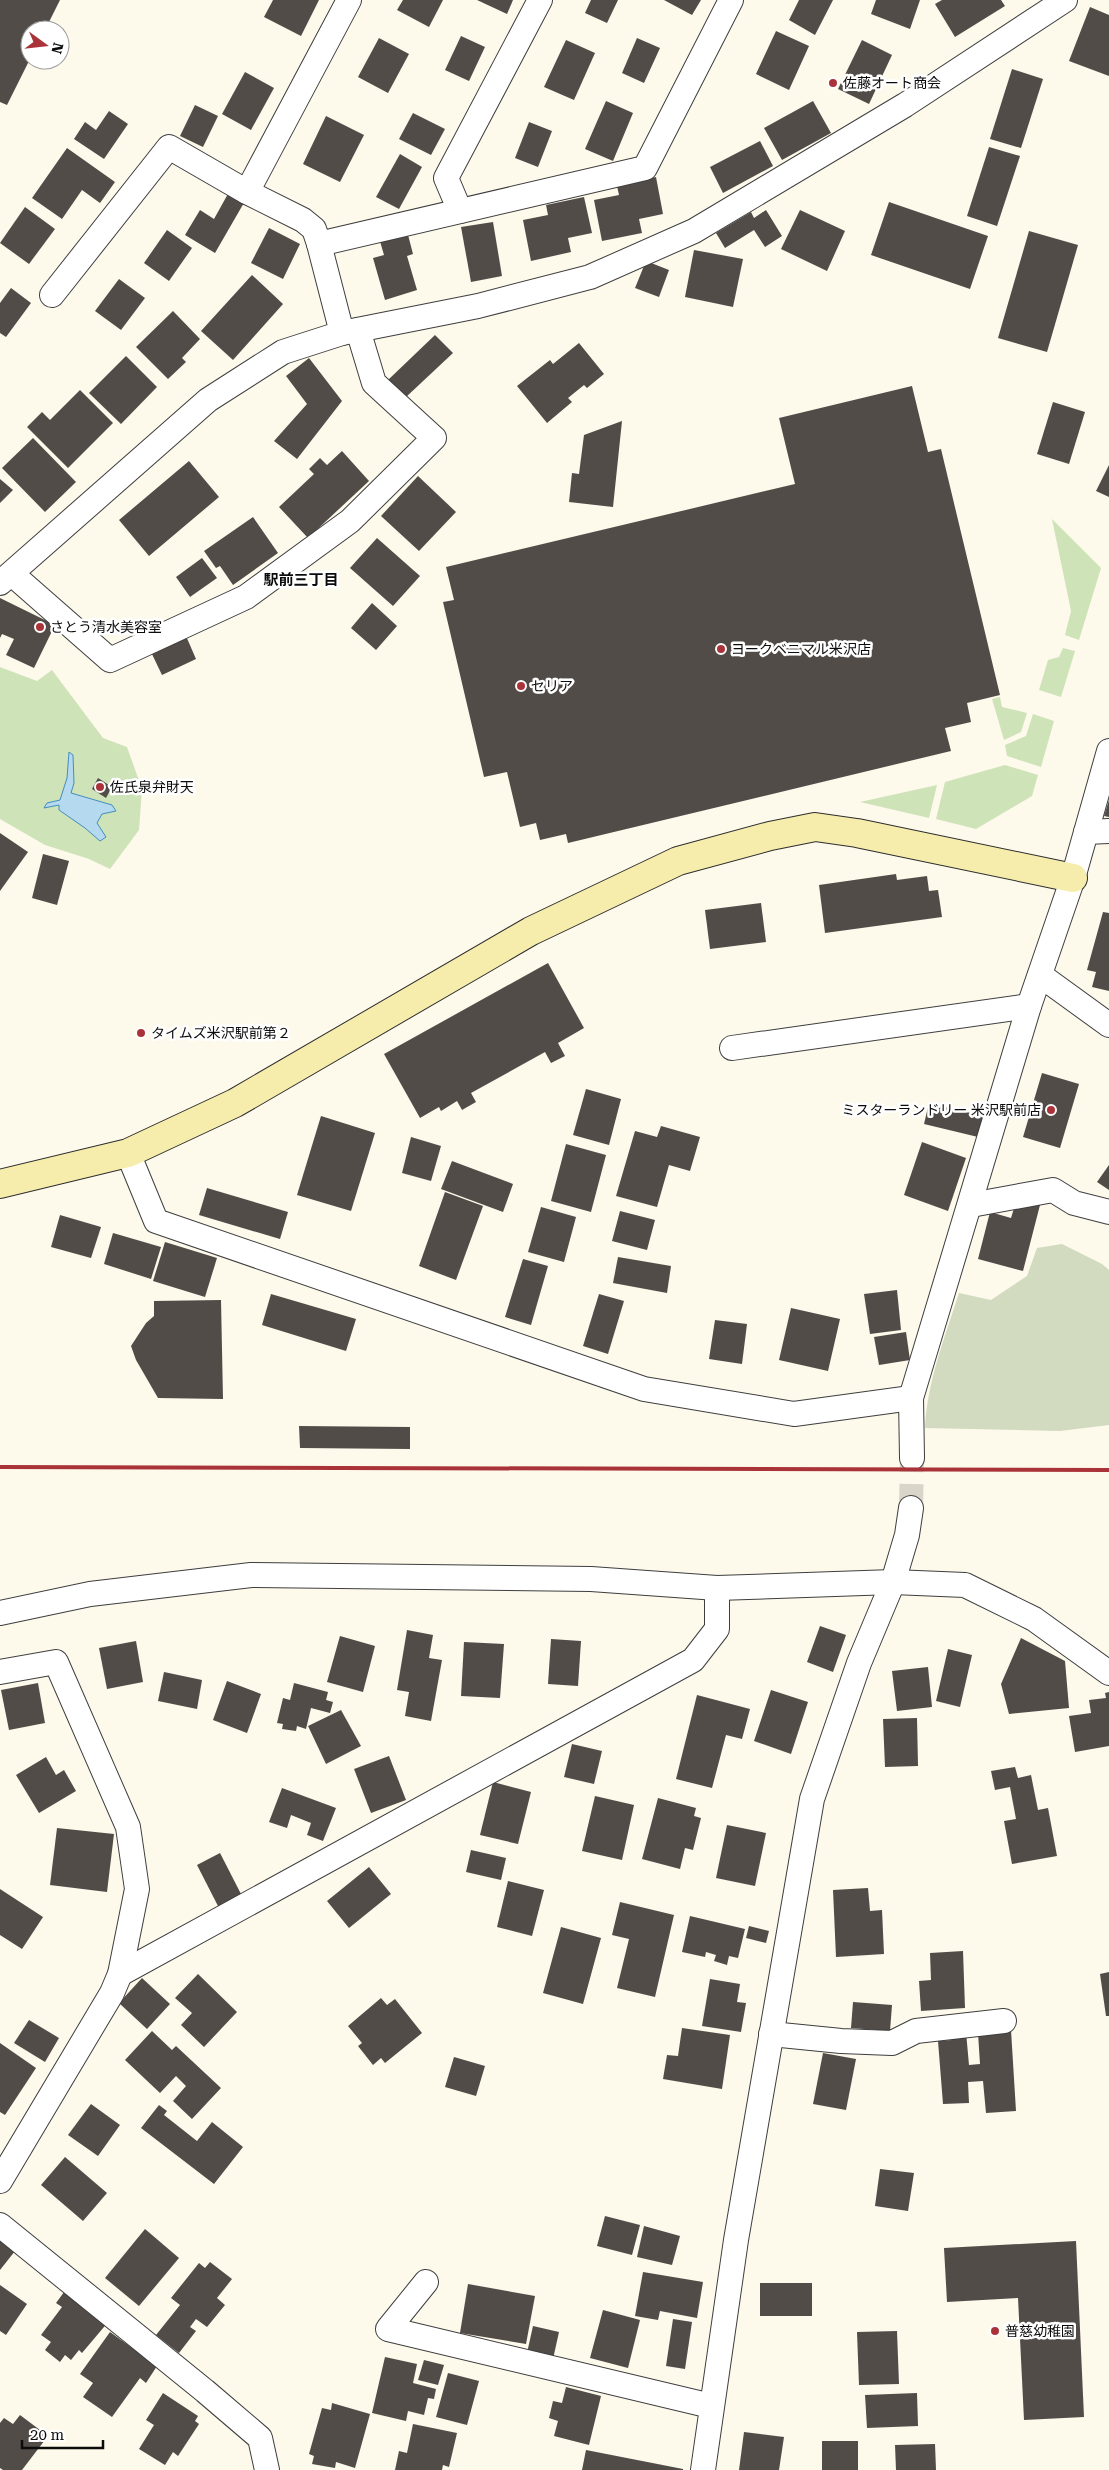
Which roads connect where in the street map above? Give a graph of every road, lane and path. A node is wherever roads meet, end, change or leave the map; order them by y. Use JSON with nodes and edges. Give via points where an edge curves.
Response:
{"nodes":[{"id":1,"x":349,"y":0,"type":"edge"},
{"id":2,"x":540,"y":0,"type":"edge"},
{"id":3,"x":731,"y":0,"type":"edge"},
{"id":4,"x":1066,"y":0,"type":"edge"},
{"id":5,"x":247,"y":192,"type":"junction"},
{"id":6,"x":460,"y":211,"type":"junction"},
{"id":7,"x":319,"y":244,"type":"junction"},
{"id":8,"x":52,"y":295,"type":"dead end"},
{"id":9,"x":350,"y":331,"type":"junction"},
{"id":10,"x":6,"y":579,"type":"edge"},
{"id":11,"x":1109,"y":752,"type":"edge"},
{"id":12,"x":1098,"y":831,"type":"edge"},
{"id":13,"x":1073,"y":878,"type":"junction"},
{"id":14,"x":1040,"y":975,"type":"junction"},
{"id":15,"x":1029,"y":1006,"type":"junction"},
{"id":16,"x":1109,"y":1025,"type":"edge"},
{"id":17,"x":732,"y":1048,"type":"dead end"},
{"id":18,"x":128,"y":1153,"type":"junction"},
{"id":19,"x":0,"y":1184,"type":"edge"},
{"id":20,"x":971,"y":1205,"type":"junction"},
{"id":21,"x":1109,"y":1212,"type":"edge"},
{"id":22,"x":911,"y":1398,"type":"junction"},
{"id":23,"x":912,"y":1458,"type":"tunnel mouth"},
{"id":24,"x":911,"y":1508,"type":"tunnel mouth"},
{"id":25,"x":893,"y":1582,"type":"junction"},
{"id":26,"x":717,"y":1588,"type":"junction"},
{"id":27,"x":0,"y":1613,"type":"edge"},
{"id":28,"x":0,"y":1672,"type":"edge"},
{"id":29,"x":1109,"y":1673,"type":"edge"},
{"id":30,"x":120,"y":1974,"type":"junction"},
{"id":31,"x":1004,"y":2021,"type":"dead end"},
{"id":32,"x":771,"y":2034,"type":"junction"},
{"id":33,"x":0,"y":2181,"type":"edge"},
{"id":34,"x":0,"y":2225,"type":"edge"},
{"id":35,"x":426,"y":2282,"type":"dead end"},
{"id":36,"x":711,"y":2406,"type":"junction"},
{"id":37,"x":266,"y":2470,"type":"edge"},
{"id":38,"x":703,"y":2470,"type":"edge"}],
"edges":[{"from":1,"to":5,"type":"street"},
{"from":2,"to":6,"type":"street","via":[[446,178]]},
{"from":3,"to":6,"type":"street","via":[[645,168]]},
{"from":4,"to":9,"type":"street","via":[[905,105],[694,231],[590,277],[478,306]]},
{"from":5,"to":7,"type":"street","via":[[303,220],[314,229]]},
{"from":5,"to":8,"type":"street","via":[[169,148]]},
{"from":6,"to":7,"type":"street"},
{"from":7,"to":9,"type":"street"},
{"from":9,"to":10,"type":"street","via":[[283,352],[208,400]]},
{"from":9,"to":10,"type":"street","via":[[374,383],[434,438],[350,521],[246,597],[110,660]]},
{"from":11,"to":12,"type":"street"},
{"from":12,"to":13,"type":"street"},
{"from":13,"to":14,"type":"street"},
{"from":13,"to":18,"type":"street","via":[[815,827],[678,861],[531,931],[235,1103]]},
{"from":14,"to":15,"type":"street"},
{"from":14,"to":16,"type":"street"},
{"from":15,"to":17,"type":"street"},
{"from":15,"to":20,"type":"street"},
{"from":18,"to":19,"type":"street"},
{"from":18,"to":22,"type":"street","via":[[156,1221],[644,1389],[794,1414]]},
{"from":20,"to":21,"type":"street","via":[[1053,1190],[1074,1203]]},
{"from":20,"to":22,"type":"street"},
{"from":22,"to":23,"type":"street"},
{"from":24,"to":25,"type":"street"},
{"from":25,"to":26,"type":"street"},
{"from":25,"to":29,"type":"street","via":[[965,1585],[1034,1619]]},
{"from":25,"to":32,"type":"street","via":[[859,1664],[812,1799]]},
{"from":26,"to":27,"type":"street","via":[[590,1579],[251,1575],[90,1594]]},
{"from":26,"to":30,"type":"street","via":[[717,1629],[693,1660]]},
{"from":28,"to":30,"type":"street","via":[[56,1662],[128,1827],[137,1889]]},
{"from":30,"to":33,"type":"street","via":[[112,1993]]},
{"from":31,"to":32,"type":"street","via":[[916,2031],[892,2043]]},
{"from":32,"to":36,"type":"street"},
{"from":34,"to":37,"type":"street","via":[[260,2438]]},
{"from":35,"to":36,"type":"street","via":[[388,2329]]},
{"from":36,"to":38,"type":"street"}]}
